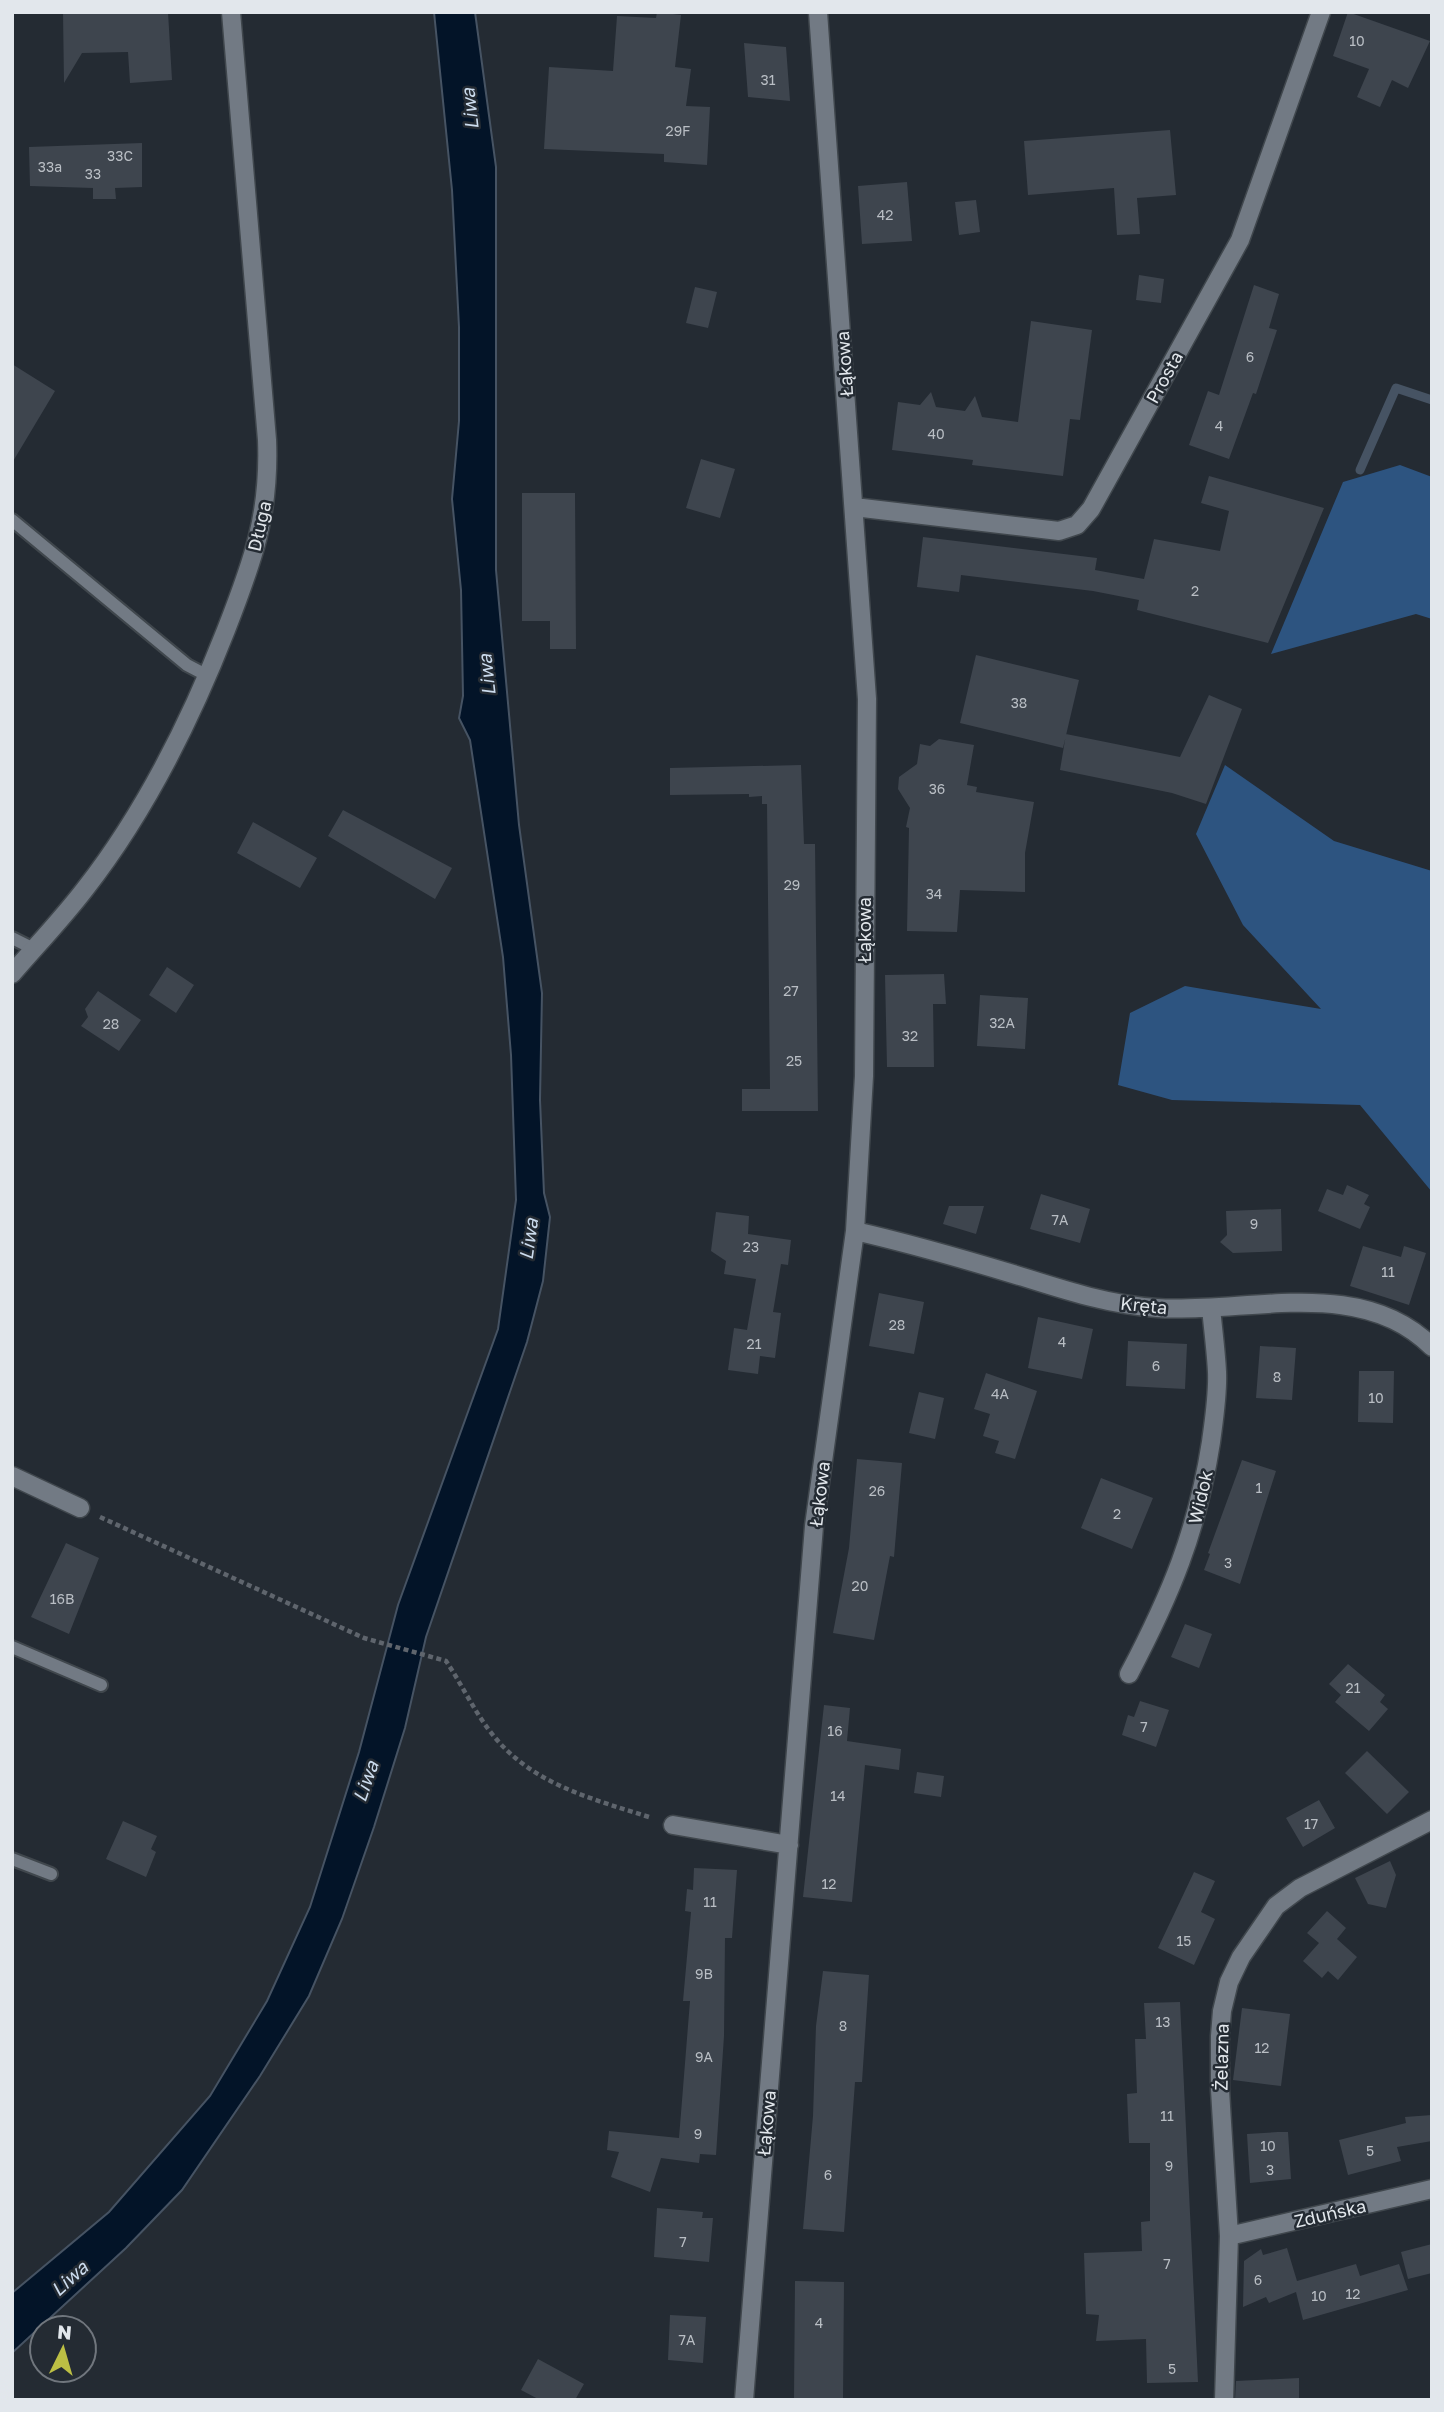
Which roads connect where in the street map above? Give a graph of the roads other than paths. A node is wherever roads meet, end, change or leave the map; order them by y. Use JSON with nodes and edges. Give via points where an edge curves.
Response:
{"nodes":[{"id":1,"x":231,"y":12,"type":"edge"},
{"id":2,"x":818,"y":12,"type":"edge"},
{"id":3,"x":1321,"y":12,"type":"edge"},
{"id":4,"x":854,"y":507,"type":"junction"},
{"id":5,"x":12,"y":520,"type":"edge"},
{"id":6,"x":208,"y":676,"type":"junction"},
{"id":7,"x":12,"y":938,"type":"edge"},
{"id":8,"x":34,"y":949,"type":"junction"},
{"id":9,"x":12,"y":974,"type":"edge"},
{"id":10,"x":855,"y":1231,"type":"junction"},
{"id":11,"x":1211,"y":1308,"type":"junction"},
{"id":12,"x":1432,"y":1348,"type":"edge"},
{"id":13,"x":12,"y":1476,"type":"edge"},
{"id":14,"x":80,"y":1508,"type":"road end"},
{"id":15,"x":12,"y":1647,"type":"edge"},
{"id":16,"x":1129,"y":1674,"type":"dead end"},
{"id":17,"x":101,"y":1685,"type":"dead end"},
{"id":18,"x":1432,"y":1821,"type":"edge"},
{"id":19,"x":673,"y":1825,"type":"road end"},
{"id":20,"x":789,"y":1845,"type":"junction"},
{"id":21,"x":12,"y":1858,"type":"edge"},
{"id":22,"x":51,"y":1874,"type":"dead end"},
{"id":23,"x":1432,"y":2189,"type":"edge"},
{"id":24,"x":1229,"y":2236,"type":"junction"},
{"id":25,"x":744,"y":2400,"type":"edge"},
{"id":26,"x":1224,"y":2400,"type":"edge"}],
"edges":[{"from":1,"to":6,"type":"street","name":"Długa","via":[[268,474],[256,545]]},
{"from":2,"to":4,"type":"street","name":"Łąkowa"},
{"from":3,"to":4,"type":"street","name":"Prosta","via":[[1240,240],[1091,509],[1077,525],[1059,531]]},
{"from":4,"to":10,"type":"street","name":"Łąkowa","via":[[866,699],[864,1076]]},
{"from":5,"to":6,"type":"lane","via":[[187,665]]},
{"from":6,"to":8,"type":"street","name":"Długa","via":[[155,785],[85,889]]},
{"from":7,"to":8,"type":"lane"},
{"from":8,"to":9,"type":"street","name":"Długa"},
{"from":10,"to":11,"type":"street","name":"Kręta","via":[[911,1243],[1097,1299],[1157,1308]]},
{"from":10,"to":20,"type":"street","name":"Łąkowa","via":[[814,1526]]},
{"from":11,"to":12,"type":"street","name":"Kręta","via":[[1335,1303],[1384,1316],[1422,1337]]},
{"from":11,"to":16,"type":"street","name":"Widok","via":[[1217,1386],[1199,1509],[1165,1604]]},
{"from":13,"to":14,"type":"street"},
{"from":15,"to":17,"type":"lane"},
{"from":18,"to":24,"type":"street","name":"Żelazna","via":[[1300,1888],[1276,1906],[1229,1982],[1220,2036]]},
{"from":19,"to":20,"type":"street"},
{"from":20,"to":25,"type":"street","name":"Łąkowa"},
{"from":21,"to":22,"type":"lane"},
{"from":23,"to":24,"type":"street","name":"Zduńska"},
{"from":24,"to":26,"type":"street","name":"Żelazna"}]}
